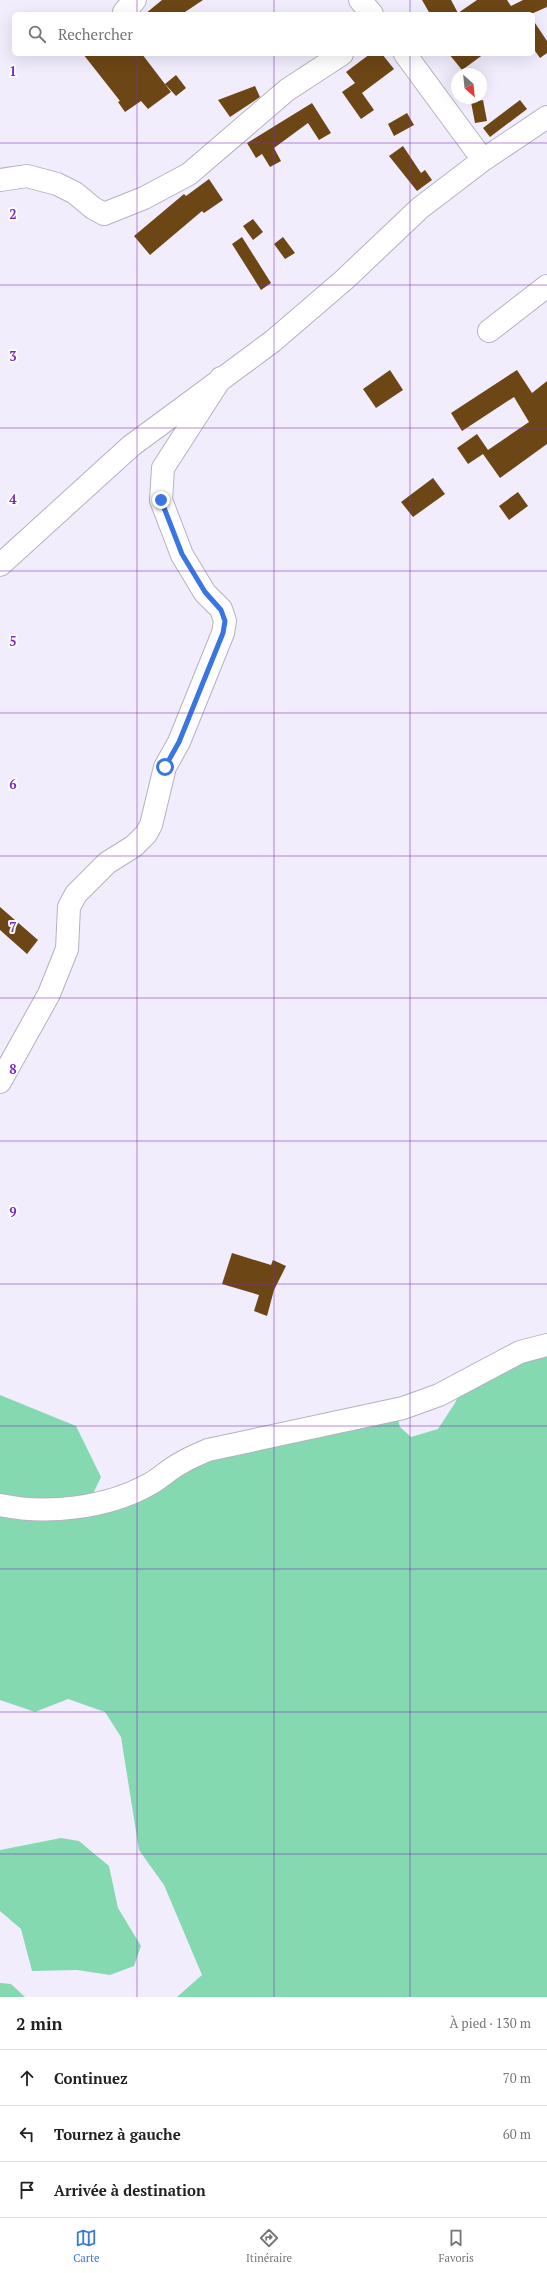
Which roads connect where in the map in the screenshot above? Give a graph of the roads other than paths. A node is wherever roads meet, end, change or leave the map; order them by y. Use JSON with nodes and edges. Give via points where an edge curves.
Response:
{"nodes":[{"id":1,"x":360,"y":0,"type":"edge"},
{"id":2,"x":370,"y":12,"type":"edge"},
{"id":3,"x":339,"y":56,"type":"edge"},
{"id":4,"x":406,"y":56,"type":"edge"},
{"id":5,"x":547,"y":117,"type":"edge"},
{"id":6,"x":483,"y":160,"type":"junction"},
{"id":7,"x":0,"y":180,"type":"edge"},
{"id":8,"x":547,"y":286,"type":"edge"},
{"id":9,"x":489,"y":331,"type":"dead end"},
{"id":10,"x":221,"y":378,"type":"junction"},
{"id":11,"x":0,"y":565,"type":"edge"},
{"id":12,"x":0,"y":1082,"type":"edge"},
{"id":13,"x":547,"y":1345,"type":"edge"},
{"id":14,"x":0,"y":1505,"type":"edge"}],
"edges":[{"from":1,"to":2,"type":"street"},
{"from":3,"to":7,"type":"street","via":[[287,90],[189,174],[144,198],[104,214],[92,208],[75,192],[57,184],[27,176]]},
{"from":4,"to":6,"type":"street"},
{"from":5,"to":6,"type":"street"},
{"from":6,"to":10,"type":"street","via":[[420,208],[344,280],[272,341]]},
{"from":8,"to":9,"type":"street"},
{"from":10,"to":11,"type":"street","via":[[131,446]]},
{"from":10,"to":12,"type":"street","via":[[163,468],[161,500],[182,554],[205,592],[221,610],[225,621],[223,633],[179,742],[165,767],[151,825],[134,846],[107,863],[76,894],[69,906],[67,948],[49,994]]},
{"from":13,"to":14,"type":"street","via":[[520,1352],[439,1395],[403,1408],[208,1450],[181,1463],[148,1485],[103,1503],[69,1508]]}]}
